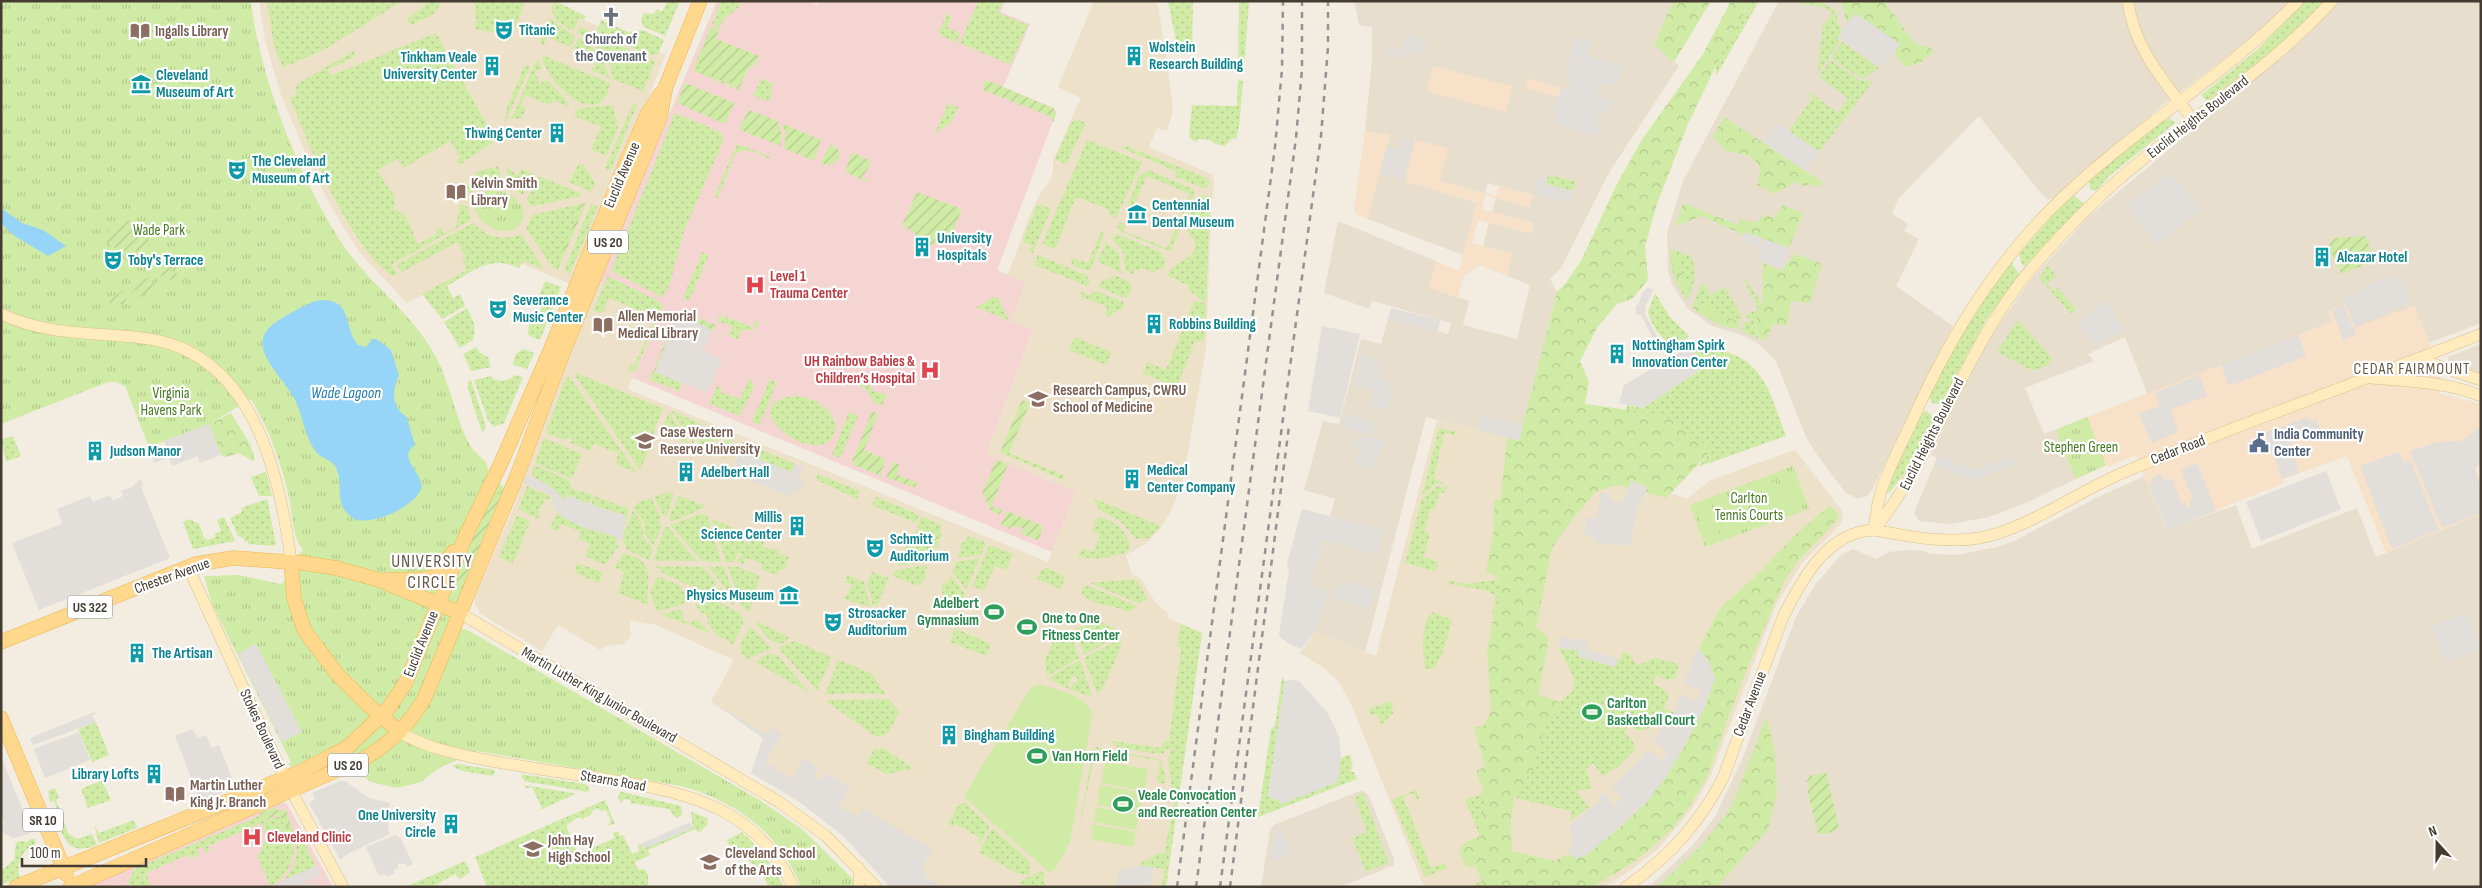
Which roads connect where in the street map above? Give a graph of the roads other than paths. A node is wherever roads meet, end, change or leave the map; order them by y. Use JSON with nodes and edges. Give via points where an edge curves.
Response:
{"nodes":[{"id":1,"x":700,"y":1,"type":"edge"},
{"id":2,"x":2128,"y":1,"type":"edge"},
{"id":3,"x":2298,"y":1,"type":"edge"},
{"id":4,"x":2332,"y":1,"type":"edge"},
{"id":5,"x":666,"y":86,"type":"junction"},
{"id":6,"x":2180,"y":102,"type":"junction"},
{"id":7,"x":2194,"y":121,"type":"junction"},
{"id":8,"x":1,"y":314,"type":"edge"},
{"id":9,"x":2481,"y":334,"type":"edge"},
{"id":10,"x":2418,"y":359,"type":"junction"},
{"id":11,"x":2366,"y":378,"type":"junction"},
{"id":12,"x":2481,"y":380,"type":"edge"},
{"id":13,"x":2481,"y":396,"type":"edge"},
{"id":14,"x":1874,"y":530,"type":"junction"},
{"id":15,"x":467,"y":533,"type":"junction"},
{"id":16,"x":291,"y":562,"type":"junction"},
{"id":17,"x":188,"y":567,"type":"junction"},
{"id":18,"x":379,"y":580,"type":"junction"},
{"id":19,"x":437,"y":604,"type":"junction"},
{"id":20,"x":460,"y":613,"type":"junction"},
{"id":21,"x":1,"y":642,"type":"edge"},
{"id":22,"x":381,"y":717,"type":"junction"},
{"id":23,"x":1,"y":718,"type":"edge"},
{"id":24,"x":400,"y":732,"type":"junction"},
{"id":25,"x":288,"y":785,"type":"junction"},
{"id":26,"x":63,"y":867,"type":"junction"},
{"id":27,"x":858,"y":868,"type":"junction"},
{"id":28,"x":16,"y":887,"type":"edge"},
{"id":29,"x":71,"y":887,"type":"edge"},
{"id":30,"x":343,"y":887,"type":"edge"},
{"id":31,"x":793,"y":887,"type":"edge"},
{"id":32,"x":859,"y":887,"type":"edge"},
{"id":33,"x":876,"y":887,"type":"edge"},
{"id":34,"x":1626,"y":887,"type":"edge"}],
"edges":[{"from":1,"to":5,"type":"main road","name":"Euclid Avenue","number":"US 20"},
{"from":2,"to":6,"type":"main road","via":[[2140,42]]},
{"from":3,"to":6,"type":"main road","name":"Euclid Heights Boulevard","via":[[2251,46]]},
{"from":4,"to":7,"type":"main road","name":"Euclid Heights Boulevard","via":[[2286,47]]},
{"from":5,"to":15,"type":"main road","name":"Euclid Avenue","number":"US 20","via":[[648,113],[550,351]]},
{"from":5,"to":20,"type":"main road","name":"Euclid Avenue","number":"US 20","via":[[660,117]]},
{"from":6,"to":7,"type":"main road"},
{"from":6,"to":14,"type":"main road","name":"Euclid Heights Boulevard","via":[[2102,163],[2049,211],[1980,296],[1945,354],[1917,412],[1880,494]]},
{"from":7,"to":14,"type":"main road","name":"Euclid Heights Boulevard","via":[[2112,186],[2026,276],[1961,376],[1916,470]]},
{"from":8,"to":16,"type":"main road","via":[[72,334],[144,338],[167,343],[189,351],[217,371],[246,408],[266,448],[280,491]]},
{"from":9,"to":10,"type":"main road","name":"Cedar Road"},
{"from":10,"to":11,"type":"main road","name":"Cedar Road"},
{"from":10,"to":12,"type":"main road"},
{"from":11,"to":13,"type":"main road","via":[[2418,382],[2466,390]]},
{"from":11,"to":14,"type":"main road","name":"Cedar Road","via":[[2120,474],[2023,524],[1996,534],[1966,540],[1939,540]]},
{"from":14,"to":34,"type":"main road","name":"Cedar Avenue","via":[[1844,538],[1830,547],[1813,566],[1783,617],[1711,800],[1680,842]]},
{"from":15,"to":18,"type":"main road","number":"US 322","via":[[435,577]]},
{"from":15,"to":19,"type":"main road","name":"Euclid Avenue","number":"US 20"},
{"from":16,"to":17,"type":"main road","name":"Chester Avenue","number":"US 322","via":[[226,558]]},
{"from":16,"to":18,"type":"main road","name":"Martin Luther King Junior Boulevard","number":"US 322","via":[[336,568]]},
{"from":16,"to":22,"type":"main road","via":[[300,621],[338,676]]},
{"from":17,"to":21,"type":"main road","name":"Chester Avenue","number":"US 322"},
{"from":17,"to":25,"type":"main road","name":"Stokes Boulevard"},
{"from":18,"to":19,"type":"main road","name":"Martin Luther King Junior Boulevard"},
{"from":19,"to":20,"type":"main road","name":"Martin Luther King Junior Boulevard"},
{"from":19,"to":22,"type":"main road","name":"Euclid Avenue","number":"US 20","via":[[406,682]]},
{"from":20,"to":24,"type":"main road","name":"Euclid Avenue","number":"US 20","via":[[425,697]]},
{"from":20,"to":27,"type":"main road","name":"Martin Luther King Junior Boulevard","via":[[764,792],[826,836]]},
{"from":22,"to":24,"type":"main road"},
{"from":22,"to":25,"type":"main road","name":"Euclid Avenue","number":"US 20","via":[[348,748]]},
{"from":23,"to":26,"type":"main road","number":"SR 10"},
{"from":24,"to":25,"type":"main road","name":"Euclid Avenue","number":"US 20","via":[[365,758]]},
{"from":24,"to":31,"type":"main road","name":"Stearns Road","via":[[446,751],[646,786],[691,797],[743,822],[764,841]]},
{"from":25,"to":26,"type":"main road","name":"Euclid Avenue","number":"US 20"},
{"from":25,"to":29,"type":"main road","name":"Euclid Avenue","number":"US 20"},
{"from":25,"to":30,"type":"main road","name":"Stokes Boulevard"},
{"from":26,"to":28,"type":"main road","name":"Euclid Avenue","number":"US 20"},
{"from":26,"to":29,"type":"main road","number":"SR 10"},
{"from":27,"to":32,"type":"main road"},
{"from":27,"to":33,"type":"main road","name":"Martin Luther King Junior Boulevard"}]}
